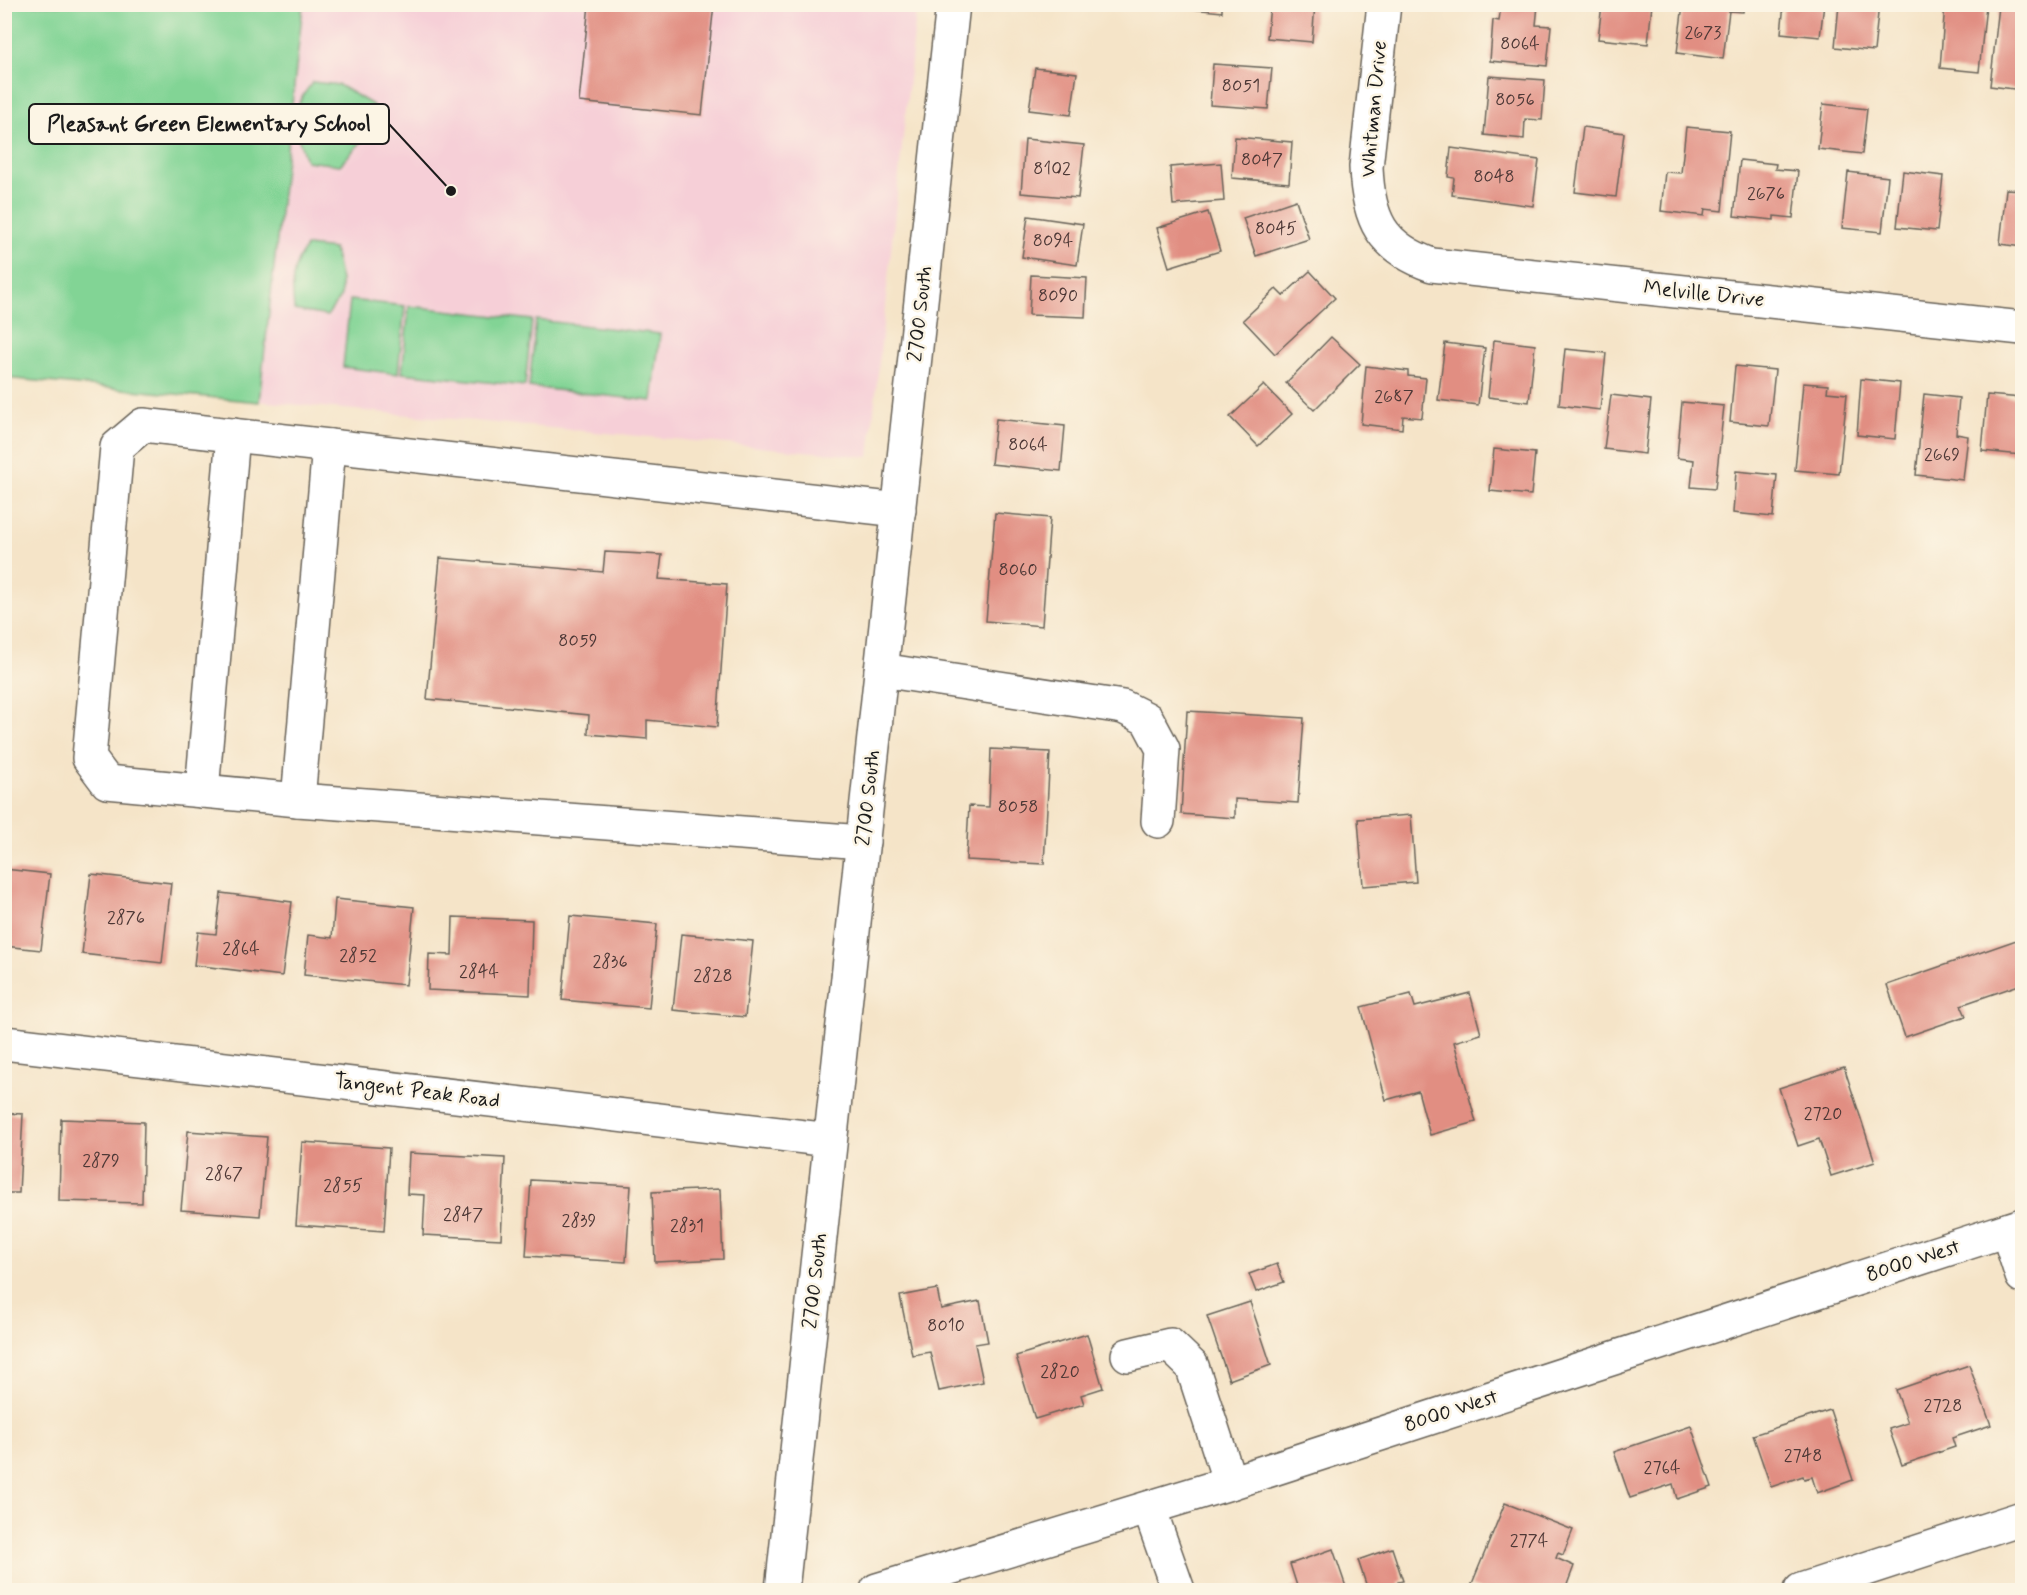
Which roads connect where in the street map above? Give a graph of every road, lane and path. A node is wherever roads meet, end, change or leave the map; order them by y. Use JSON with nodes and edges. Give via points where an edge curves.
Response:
{"nodes":[{"id":1,"x":953,"y":4,"type":"edge"},
{"id":2,"x":1384,"y":4,"type":"edge"},
{"id":3,"x":1391,"y":243,"type":"joint"},
{"id":4,"x":2022,"y":328,"type":"edge"},
{"id":5,"x":233,"y":435,"type":"junction"},
{"id":6,"x":329,"y":446,"type":"junction"},
{"id":7,"x":899,"y":510,"type":"junction"},
{"id":8,"x":881,"y":670,"type":"junction"},
{"id":9,"x":202,"y":791,"type":"junction"},
{"id":10,"x":298,"y":800,"type":"junction"},
{"id":11,"x":1158,"y":821,"type":"dead end"},
{"id":12,"x":863,"y":842,"type":"junction"},
{"id":13,"x":4,"y":1043,"type":"edge"},
{"id":14,"x":831,"y":1140,"type":"junction"},
{"id":15,"x":2015,"y":1228,"type":"edge"},
{"id":16,"x":2022,"y":1276,"type":"edge"},
{"id":17,"x":1128,"y":1356,"type":"dead end"},
{"id":18,"x":1230,"y":1483,"type":"junction"},
{"id":19,"x":1149,"y":1508,"type":"junction"},
{"id":20,"x":2022,"y":1518,"type":"edge"},
{"id":21,"x":782,"y":1590,"type":"edge"},
{"id":22,"x":877,"y":1590,"type":"edge"},
{"id":23,"x":1178,"y":1590,"type":"edge"},
{"id":24,"x":1801,"y":1590,"type":"edge"}],
"edges":[{"from":1,"to":7,"type":"street","name":"2700 South"},
{"from":2,"to":3,"type":"street","name":"Whitman Drive","via":[[1366,167],[1371,210]]},
{"from":3,"to":4,"type":"street","name":"Melville Drive","via":[[1408,257],[1432,265]]},
{"from":5,"to":6,"type":"street"},
{"from":5,"to":9,"type":"street"},
{"from":5,"to":9,"type":"street","via":[[143,424],[117,447],[91,735],[89,758],[107,782]]},
{"from":6,"to":7,"type":"street"},
{"from":6,"to":10,"type":"street"},
{"from":7,"to":8,"type":"street","name":"2700 South"},
{"from":8,"to":11,"type":"street","via":[[1123,706],[1147,719],[1163,749]]},
{"from":8,"to":12,"type":"street","name":"2700 South"},
{"from":9,"to":10,"type":"street"},
{"from":10,"to":12,"type":"street"},
{"from":12,"to":14,"type":"street","name":"2700 South"},
{"from":13,"to":14,"type":"street","name":"Tangent Peak Road"},
{"from":14,"to":21,"type":"street","name":"2700 South"},
{"from":15,"to":16,"type":"street"},
{"from":15,"to":18,"type":"street","name":"8000 West"},
{"from":17,"to":18,"type":"street","via":[[1170,1346],[1192,1366]]},
{"from":18,"to":19,"type":"street","name":"8000 West"},
{"from":19,"to":22,"type":"street","name":"8000 West"},
{"from":19,"to":23,"type":"street"},
{"from":20,"to":24,"type":"street"}]}
